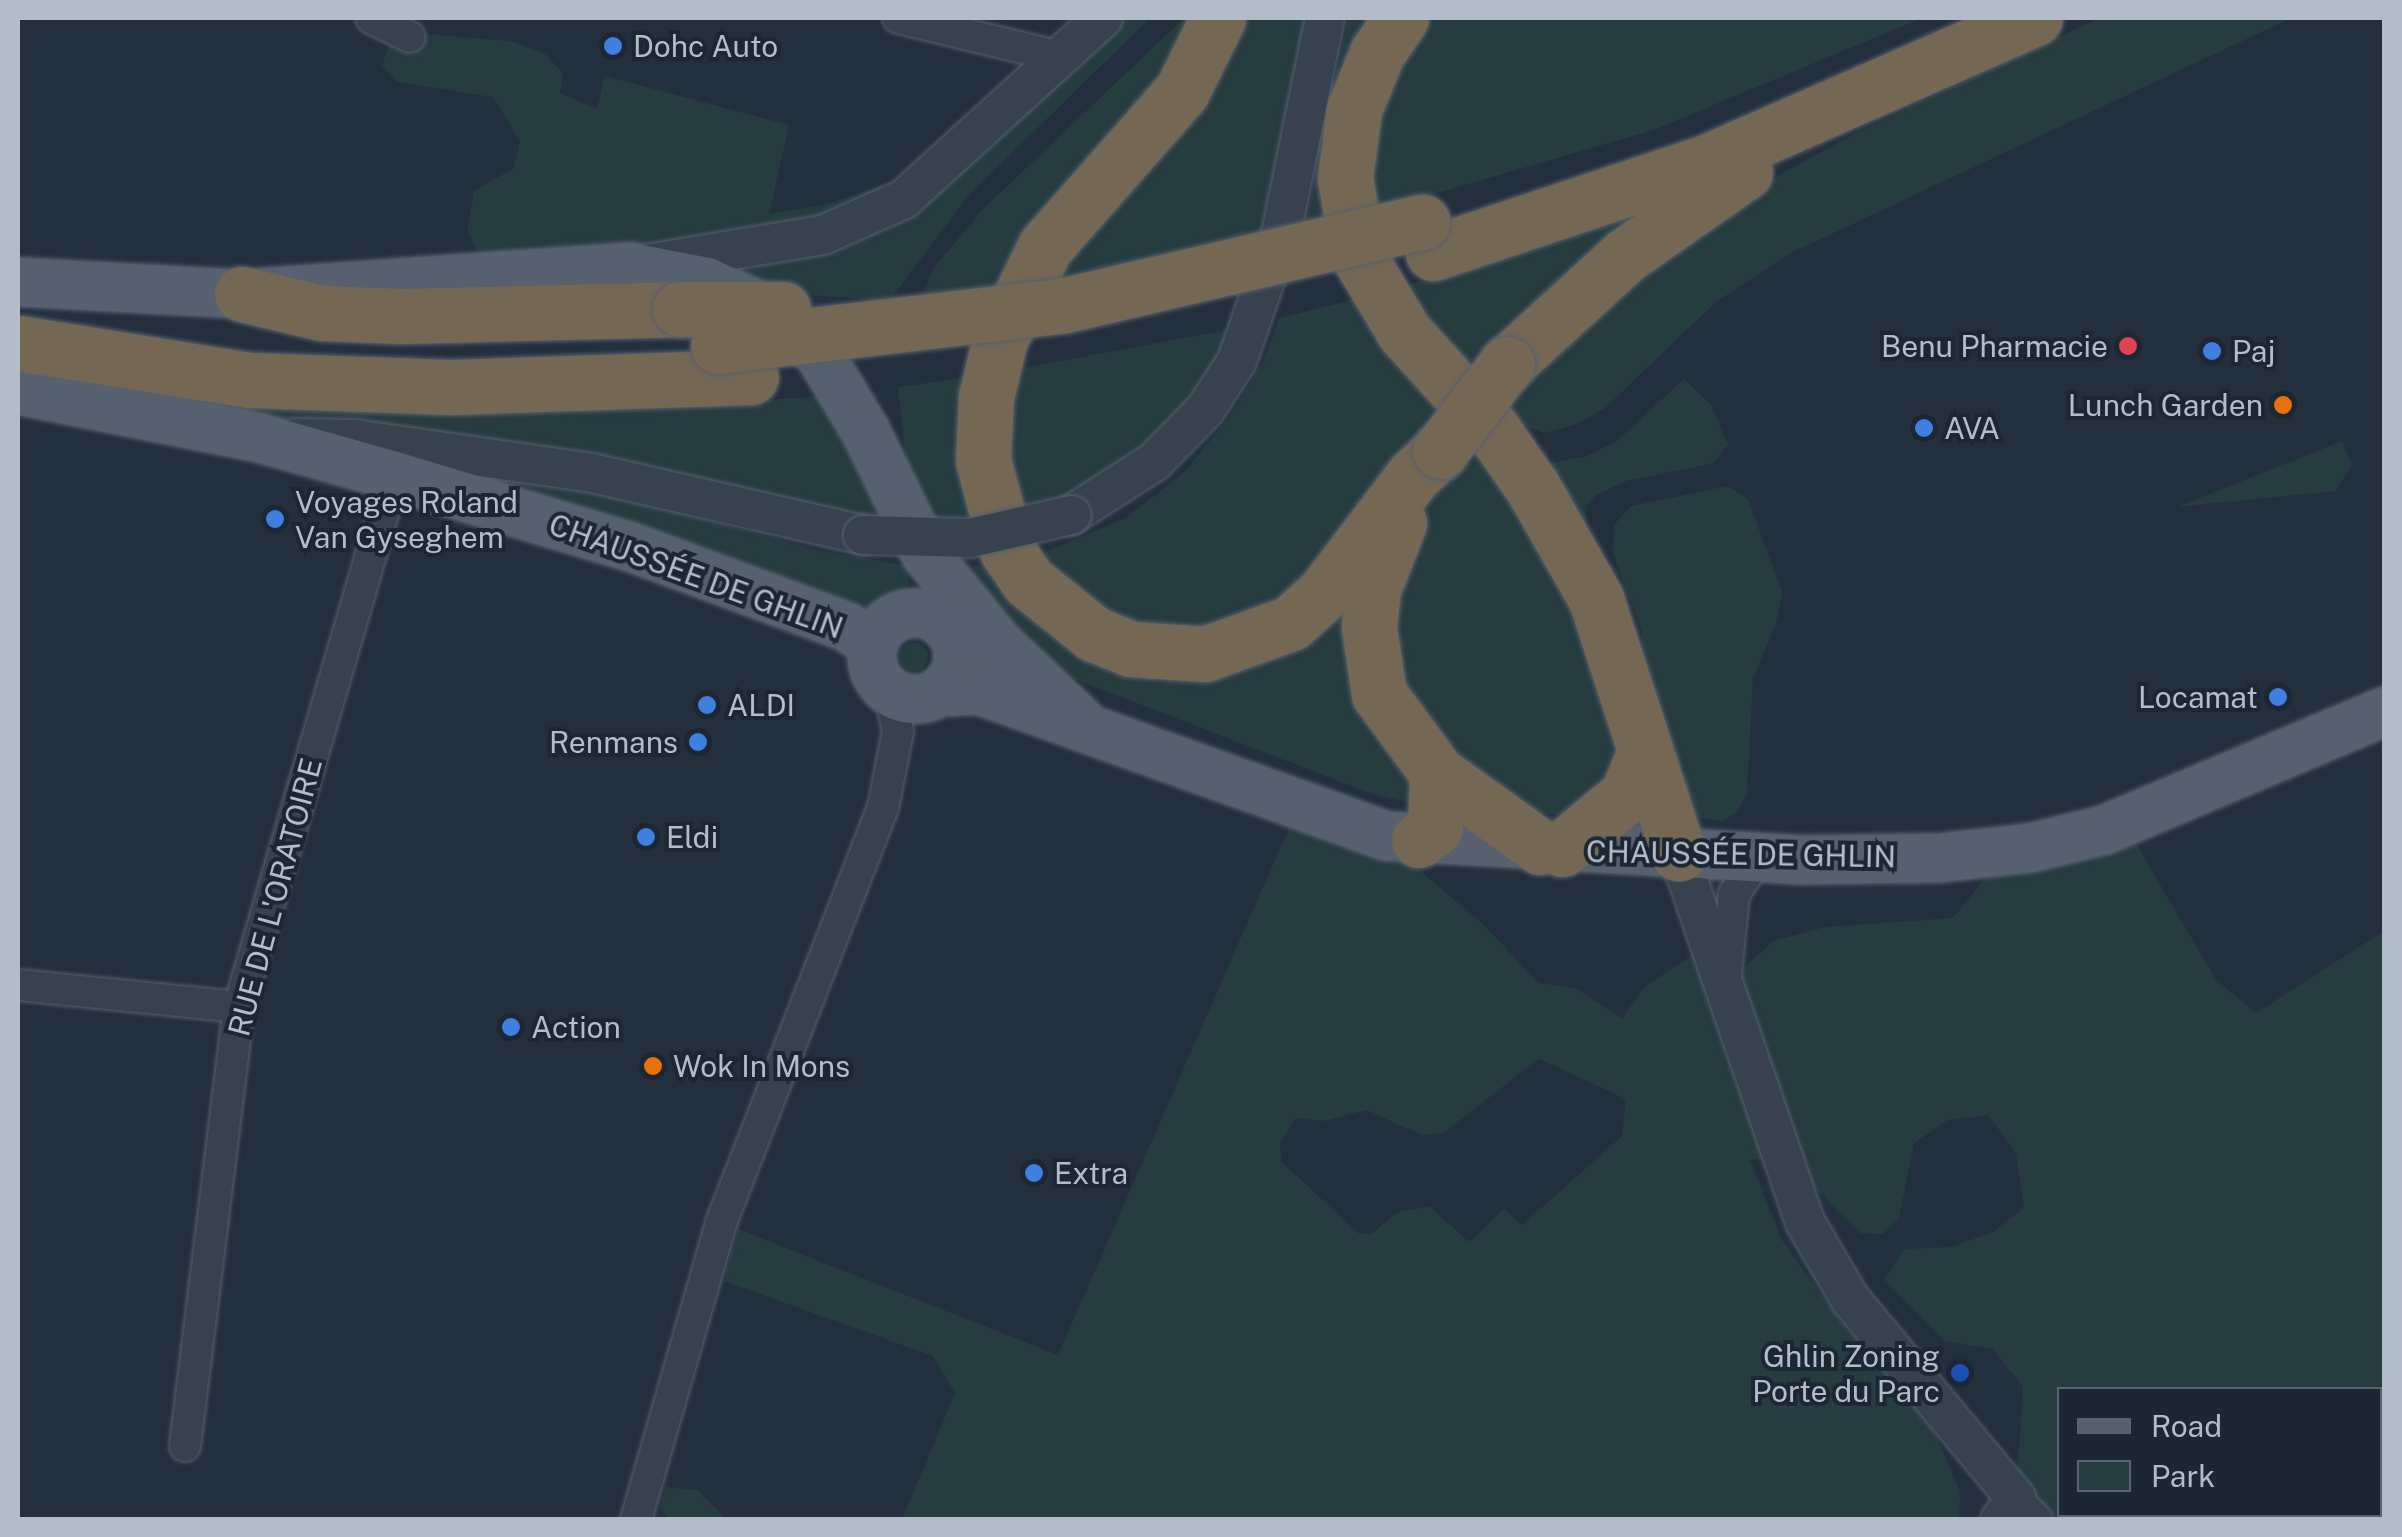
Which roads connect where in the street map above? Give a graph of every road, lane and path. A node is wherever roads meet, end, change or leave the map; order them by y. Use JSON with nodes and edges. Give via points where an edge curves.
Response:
{"nodes":[{"id":1,"x":371,"y":18,"type":"edge"},
{"id":2,"x":898,"y":18,"type":"edge"},
{"id":3,"x":1103,"y":18,"type":"edge"},
{"id":4,"x":1218,"y":18,"type":"edge"},
{"id":5,"x":1325,"y":18,"type":"edge"},
{"id":6,"x":1401,"y":18,"type":"edge"},
{"id":7,"x":1956,"y":18,"type":"edge"},
{"id":8,"x":2035,"y":18,"type":"edge"},
{"id":9,"x":410,"y":36,"type":"dead end"},
{"id":10,"x":1064,"y":58,"type":"junction"},
{"id":11,"x":1825,"y":116,"type":"junction"},
{"id":12,"x":1428,"y":238,"type":"junction"},
{"id":13,"x":630,"y":267,"type":"junction"},
{"id":14,"x":18,"y":282,"type":"edge"},
{"id":15,"x":242,"y":294,"type":"junction"},
{"id":16,"x":716,"y":344,"type":"junction"},
{"id":17,"x":25,"y":360,"type":"edge"},
{"id":18,"x":260,"y":438,"type":"junction"},
{"id":19,"x":1440,"y":451,"type":"junction"},
{"id":20,"x":394,"y":476,"type":"junction"},
{"id":21,"x":925,"y":553,"type":"junction"},
{"id":22,"x":944,"y":625,"type":"junction"},
{"id":23,"x":872,"y":644,"type":"junction"},
{"id":24,"x":911,"y":703,"type":"junction"},
{"id":25,"x":2384,"y":712,"type":"edge"},
{"id":26,"x":1090,"y":729,"type":"junction"},
{"id":27,"x":1645,"y":752,"type":"junction"},
{"id":28,"x":1437,"y":774,"type":"junction"},
{"id":29,"x":1419,"y":840,"type":"junction"},
{"id":30,"x":1551,"y":848,"type":"junction"},
{"id":31,"x":1679,"y":854,"type":"junction"},
{"id":32,"x":1758,"y":859,"type":"junction"},
{"id":33,"x":18,"y":985,"type":"edge"},
{"id":34,"x":1724,"y":986,"type":"junction"},
{"id":35,"x":239,"y":1007,"type":"junction"},
{"id":36,"x":185,"y":1446,"type":"dead end"},
{"id":37,"x":2018,"y":1512,"type":"edge"},
{"id":38,"x":636,"y":1520,"type":"edge"}],
"edges":[{"from":1,"to":9,"type":"street"},
{"from":2,"to":10,"type":"street"},
{"from":3,"to":10,"type":"street"},
{"from":4,"to":19,"type":"highway","via":[[1182,90],[1045,247],[1000,338],[986,397],[983,460],[1007,550],[1028,581],[1094,634],[1131,650],[1205,654],[1291,622],[1325,592],[1413,476]]},
{"from":5,"to":18,"type":"street","bridge":true,"via":[[1281,234],[1237,361],[1205,410],[1154,462],[1070,515],[970,538],[863,535],[592,473],[354,438]]},
{"from":6,"to":27,"type":"highway","via":[[1376,53],[1354,110],[1345,178],[1358,255],[1404,332],[1492,429],[1534,488],[1596,599]]},
{"from":7,"to":12,"type":"highway"},
{"from":8,"to":11,"type":"highway"},
{"from":10,"to":13,"type":"street","via":[[952,161],[904,199],[869,216],[775,246]]},
{"from":11,"to":12,"type":"highway","via":[[1592,203]]},
{"from":11,"to":19,"type":"highway","bridge":true,"via":[[1626,254],[1506,364]]},
{"from":12,"to":16,"type":"highway","bridge":true,"via":[[1082,302]]},
{"from":12,"to":16,"type":"highway","via":[[1120,328]]},
{"from":13,"to":15,"type":"main road"},
{"from":13,"to":21,"type":"main road","via":[[707,282],[759,306],[818,352]]},
{"from":14,"to":15,"type":"main road"},
{"from":15,"to":16,"type":"highway","via":[[322,312]]},
{"from":16,"to":17,"type":"highway","via":[[451,387],[250,380]]},
{"from":17,"to":18,"type":"main road","name":"CHAUSSÉE DE GHLIN","via":[[170,424]]},
{"from":18,"to":20,"type":"main road","name":"CHAUSSÉE DE GHLIN"},
{"from":19,"to":28,"type":"highway","via":[[1390,540],[1373,588],[1369,628],[1379,694]]},
{"from":20,"to":23,"type":"main road","name":"CHAUSSÉE DE GHLIN","via":[[628,546],[847,627]]},
{"from":20,"to":35,"type":"street","name":"RUE DE L'ORATOIRE"},
{"from":21,"to":22,"type":"main road"},
{"from":21,"to":26,"type":"main road","via":[[999,644]]},
{"from":22,"to":23,"type":"main road","via":[[905,614]]},
{"from":22,"to":24,"type":"main road","via":[[959,658]]},
{"from":22,"to":26,"type":"main road","name":"CHAUSSÉE DE GHLIN","via":[[1003,685]]},
{"from":23,"to":24,"type":"main road","via":[[876,677]]},
{"from":24,"to":26,"type":"main road","name":"CHAUSSÉE DE GHLIN","via":[[979,690]]},
{"from":24,"to":38,"type":"street","via":[[883,808],[721,1223]]},
{"from":25,"to":32,"type":"main road","name":"CHAUSSÉE DE GHLIN","via":[[2179,803],[2030,848],[1939,858]]},
{"from":26,"to":29,"type":"main road","name":"CHAUSSÉE DE GHLIN","via":[[1387,836]]},
{"from":27,"to":30,"type":"highway","via":[[1627,795]]},
{"from":27,"to":31,"type":"highway"},
{"from":28,"to":29,"type":"highway","via":[[1435,828]]},
{"from":28,"to":30,"type":"highway"},
{"from":29,"to":30,"type":"main road","name":"CHAUSSÉE DE GHLIN"},
{"from":30,"to":31,"type":"main road","name":"CHAUSSÉE DE GHLIN"},
{"from":31,"to":32,"type":"main road","name":"CHAUSSÉE DE GHLIN"},
{"from":31,"to":34,"type":"street"},
{"from":32,"to":34,"type":"street","via":[[1734,894]]},
{"from":33,"to":35,"type":"street"},
{"from":34,"to":37,"type":"street","via":[[1825,1263]]},
{"from":35,"to":36,"type":"street","name":"RUE DE L'ORATOIRE"}]}
